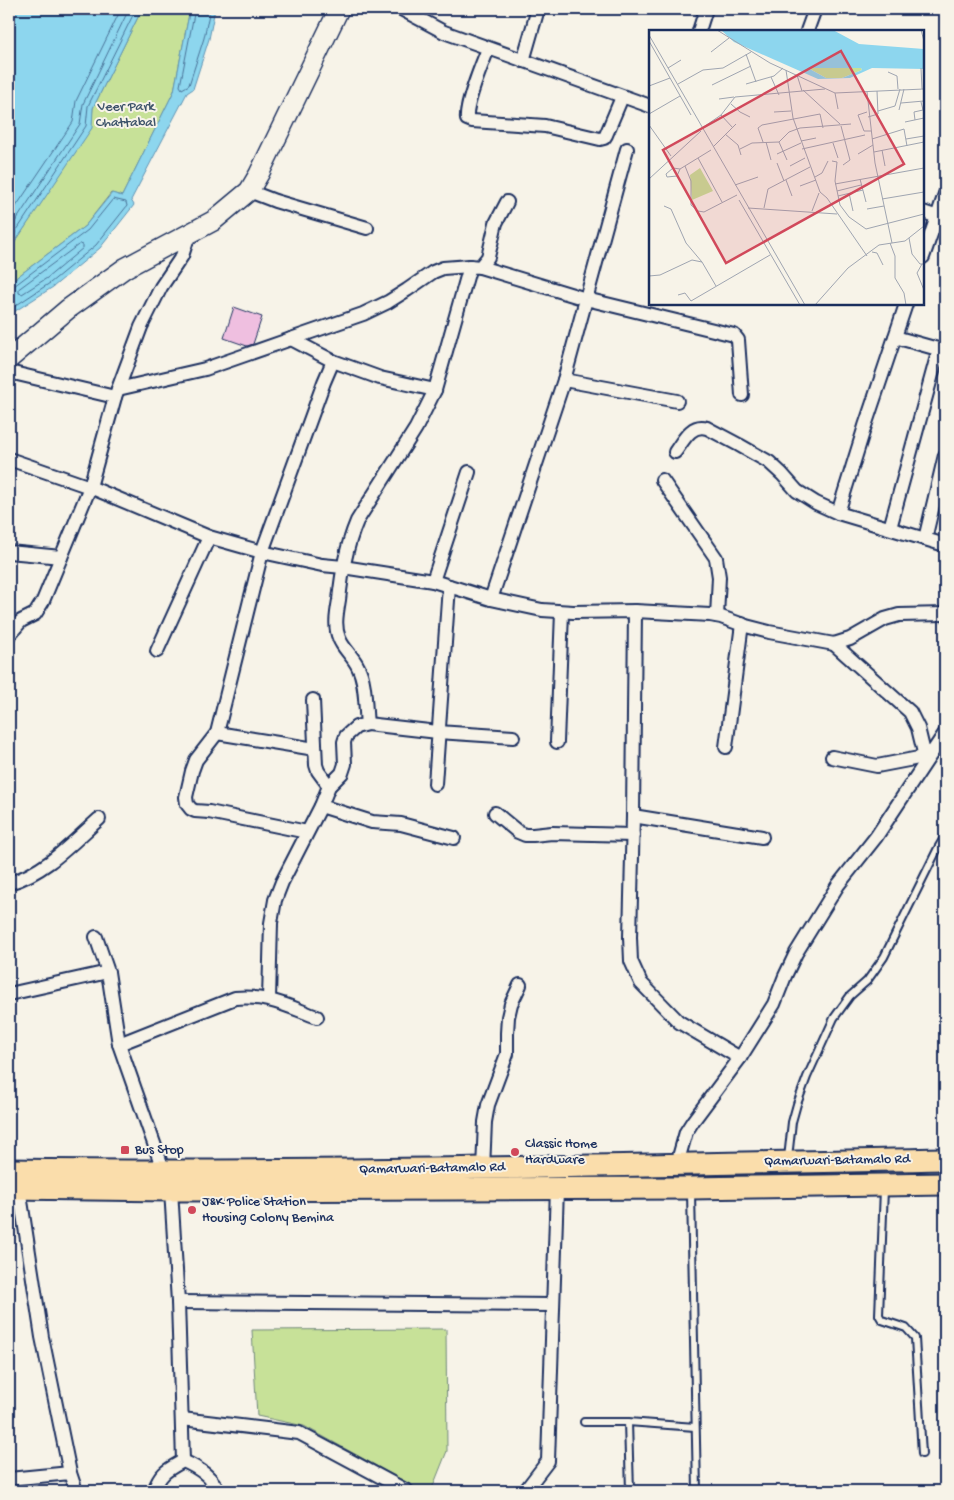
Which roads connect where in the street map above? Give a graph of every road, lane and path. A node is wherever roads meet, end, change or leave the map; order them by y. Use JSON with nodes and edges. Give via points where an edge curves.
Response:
{"nodes":[{"id":1,"x":339,"y":9,"type":"edge"},
{"id":2,"x":401,"y":9,"type":"edge"},
{"id":3,"x":538,"y":9,"type":"edge"},
{"id":4,"x":706,"y":9,"type":"edge"},
{"id":5,"x":815,"y":9,"type":"edge"},
{"id":6,"x":699,"y":30,"type":"edge"},
{"id":7,"x":807,"y":30,"type":"edge"},
{"id":8,"x":488,"y":49,"type":"junction"},
{"id":9,"x":523,"y":61,"type":"junction"},
{"id":10,"x":622,"y":97,"type":"junction"},
{"id":11,"x":649,"y":106,"type":"edge"},
{"id":12,"x":626,"y":149,"type":"dead end"},
{"id":13,"x":249,"y":191,"type":"junction"},
{"id":14,"x":945,"y":194,"type":"edge"},
{"id":15,"x":508,"y":202,"type":"dead end"},
{"id":16,"x":924,"y":212,"type":"edge"},
{"id":17,"x":941,"y":218,"type":"edge"},
{"id":18,"x":367,"y":228,"type":"dead end"},
{"id":19,"x":189,"y":234,"type":"junction"},
{"id":20,"x":924,"y":256,"type":"edge"},
{"id":21,"x":475,"y":266,"type":"junction"},
{"id":22,"x":586,"y":299,"type":"junction"},
{"id":23,"x":906,"y":305,"type":"edge"},
{"id":24,"x":895,"y":337,"type":"junction"},
{"id":25,"x":291,"y":339,"type":"junction"},
{"id":26,"x":942,"y":350,"type":"edge"},
{"id":27,"x":9,"y":359,"type":"edge"},
{"id":28,"x":333,"y":361,"type":"junction"},
{"id":29,"x":9,"y":372,"type":"edge"},
{"id":30,"x":564,"y":380,"type":"junction"},
{"id":31,"x":435,"y":390,"type":"junction"},
{"id":32,"x":116,"y":393,"type":"junction"},
{"id":33,"x":742,"y":395,"type":"dead end"},
{"id":34,"x":677,"y":401,"type":"dead end"},
{"id":35,"x":675,"y":452,"type":"dead end"},
{"id":36,"x":945,"y":456,"type":"edge"},
{"id":37,"x":9,"y":459,"type":"edge"},
{"id":38,"x":469,"y":472,"type":"dead end"},
{"id":39,"x":662,"y":480,"type":"dead end"},
{"id":40,"x":90,"y":487,"type":"junction"},
{"id":41,"x":838,"y":513,"type":"junction"},
{"id":42,"x":890,"y":528,"type":"junction"},
{"id":43,"x":209,"y":536,"type":"junction"},
{"id":44,"x":925,"y":539,"type":"junction"},
{"id":45,"x":945,"y":545,"type":"edge"},
{"id":46,"x":9,"y":552,"type":"edge"},
{"id":47,"x":262,"y":552,"type":"junction"},
{"id":48,"x":61,"y":557,"type":"junction"},
{"id":49,"x":343,"y":567,"type":"junction"},
{"id":50,"x":433,"y":581,"type":"junction"},
{"id":51,"x":449,"y":586,"type":"junction"},
{"id":52,"x":491,"y":599,"type":"junction"},
{"id":53,"x":562,"y":612,"type":"junction"},
{"id":54,"x":635,"y":612,"type":"junction"},
{"id":55,"x":945,"y":614,"type":"edge"},
{"id":56,"x":717,"y":616,"type":"junction"},
{"id":57,"x":742,"y":624,"type":"junction"},
{"id":58,"x":11,"y":628,"type":"edge"},
{"id":59,"x":834,"y":644,"type":"junction"},
{"id":60,"x":157,"y":651,"type":"dead end"},
{"id":61,"x":313,"y":700,"type":"dead end"},
{"id":62,"x":367,"y":724,"type":"junction"},
{"id":63,"x":438,"y":732,"type":"junction"},
{"id":64,"x":217,"y":733,"type":"junction"},
{"id":65,"x":945,"y":733,"type":"edge"},
{"id":66,"x":513,"y":737,"type":"dead end"},
{"id":67,"x":557,"y":742,"type":"dead end"},
{"id":68,"x":726,"y":746,"type":"dead end"},
{"id":69,"x":315,"y":749,"type":"junction"},
{"id":70,"x":832,"y":757,"type":"dead end"},
{"id":71,"x":925,"y":759,"type":"junction"},
{"id":72,"x":435,"y":784,"type":"dead end"},
{"id":73,"x":329,"y":786,"type":"junction"},
{"id":74,"x":321,"y":806,"type":"junction"},
{"id":75,"x":495,"y":814,"type":"dead end"},
{"id":76,"x":633,"y":816,"type":"junction"},
{"id":77,"x":99,"y":819,"type":"dead end"},
{"id":78,"x":307,"y":832,"type":"junction"},
{"id":79,"x":633,"y":835,"type":"junction"},
{"id":80,"x":945,"y":836,"type":"edge"},
{"id":81,"x":762,"y":837,"type":"dead end"},
{"id":82,"x":454,"y":838,"type":"dead end"},
{"id":83,"x":9,"y":883,"type":"edge"},
{"id":84,"x":96,"y":937,"type":"dead end"},
{"id":85,"x":108,"y":972,"type":"junction"},
{"id":86,"x":520,"y":985,"type":"dead end"},
{"id":87,"x":9,"y":994,"type":"edge"},
{"id":88,"x":269,"y":999,"type":"junction"},
{"id":89,"x":317,"y":1017,"type":"dead end"},
{"id":90,"x":120,"y":1044,"type":"junction"},
{"id":91,"x":740,"y":1058,"type":"junction"},
{"id":92,"x":945,"y":1159,"type":"edge"},
{"id":93,"x":788,"y":1162,"type":"junction"},
{"id":94,"x":677,"y":1164,"type":"junction"},
{"id":95,"x":483,"y":1169,"type":"junction"},
{"id":96,"x":9,"y":1170,"type":"edge"},
{"id":97,"x":167,"y":1181,"type":"junction"},
{"id":98,"x":945,"y":1184,"type":"edge"},
{"id":99,"x":884,"y":1185,"type":"junction"},
{"id":100,"x":14,"y":1188,"type":"edge"},
{"id":101,"x":556,"y":1188,"type":"junction"},
{"id":102,"x":691,"y":1188,"type":"junction"},
{"id":103,"x":178,"y":1302,"type":"junction"},
{"id":104,"x":552,"y":1305,"type":"junction"},
{"id":105,"x":182,"y":1418,"type":"junction"},
{"id":106,"x":584,"y":1422,"type":"dead end"},
{"id":107,"x":628,"y":1422,"type":"junction"},
{"id":108,"x":695,"y":1427,"type":"junction"},
{"id":109,"x":922,"y":1454,"type":"dead end"},
{"id":110,"x":183,"y":1462,"type":"junction"},
{"id":111,"x":70,"y":1472,"type":"junction"},
{"id":112,"x":9,"y":1479,"type":"edge"},
{"id":113,"x":76,"y":1491,"type":"edge"},
{"id":114,"x":154,"y":1491,"type":"edge"},
{"id":115,"x":218,"y":1491,"type":"edge"},
{"id":116,"x":407,"y":1491,"type":"edge"},
{"id":117,"x":525,"y":1491,"type":"edge"},
{"id":118,"x":630,"y":1491,"type":"edge"},
{"id":119,"x":697,"y":1491,"type":"edge"}],
"edges":[{"from":1,"to":13,"type":"street"},
{"from":2,"to":8,"type":"street","via":[[444,32]]},
{"from":3,"to":9,"type":"street"},
{"from":4,"to":6,"type":"street"},
{"from":5,"to":7,"type":"street"},
{"from":8,"to":9,"type":"street"},
{"from":8,"to":10,"type":"street","via":[[468,110],[467,119],[472,121],[545,126],[600,139],[606,135]]},
{"from":9,"to":10,"type":"street"},
{"from":10,"to":11,"type":"street"},
{"from":12,"to":22,"type":"street"},
{"from":13,"to":18,"type":"street"},
{"from":13,"to":19,"type":"street","via":[[213,221]]},
{"from":14,"to":17,"type":"street"},
{"from":15,"to":21,"type":"street","via":[[496,223],[488,257]]},
{"from":16,"to":17,"type":"street"},
{"from":17,"to":20,"type":"street"},
{"from":19,"to":27,"type":"street","via":[[125,268]]},
{"from":19,"to":32,"type":"street","via":[[182,256],[161,287],[141,327]]},
{"from":21,"to":22,"type":"street"},
{"from":21,"to":25,"type":"street","via":[[452,266],[433,272],[363,314]]},
{"from":21,"to":31,"type":"street"},
{"from":22,"to":30,"type":"street"},
{"from":22,"to":33,"type":"street","via":[[734,335],[738,340]]},
{"from":23,"to":24,"type":"street"},
{"from":24,"to":26,"type":"street"},
{"from":24,"to":41,"type":"street"},
{"from":25,"to":28,"type":"street"},
{"from":25,"to":32,"type":"street","via":[[204,369]]},
{"from":26,"to":42,"type":"street"},
{"from":28,"to":31,"type":"street","via":[[380,378]]},
{"from":28,"to":47,"type":"street"},
{"from":29,"to":32,"type":"street"},
{"from":30,"to":34,"type":"street"},
{"from":30,"to":52,"type":"street"},
{"from":31,"to":49,"type":"street","via":[[416,428],[358,521],[350,537]]},
{"from":32,"to":40,"type":"street"},
{"from":35,"to":41,"type":"street","via":[[691,430],[698,426],[707,428],[769,462],[797,492]]},
{"from":36,"to":44,"type":"street"},
{"from":37,"to":40,"type":"street"},
{"from":38,"to":50,"type":"street"},
{"from":39,"to":56,"type":"street","via":[[716,558],[719,577]]},
{"from":40,"to":43,"type":"street"},
{"from":40,"to":48,"type":"street"},
{"from":41,"to":42,"type":"street"},
{"from":42,"to":44,"type":"street"},
{"from":43,"to":47,"type":"street"},
{"from":43,"to":60,"type":"street"},
{"from":44,"to":45,"type":"street"},
{"from":46,"to":48,"type":"street"},
{"from":47,"to":49,"type":"street"},
{"from":47,"to":64,"type":"street"},
{"from":48,"to":58,"type":"street","via":[[35,614]]},
{"from":49,"to":50,"type":"street"},
{"from":49,"to":62,"type":"street","via":[[336,624],[339,638],[362,679]]},
{"from":50,"to":51,"type":"street"},
{"from":51,"to":52,"type":"street"},
{"from":51,"to":63,"type":"street"},
{"from":52,"to":53,"type":"street"},
{"from":53,"to":54,"type":"street"},
{"from":53,"to":67,"type":"street"},
{"from":54,"to":56,"type":"street"},
{"from":54,"to":76,"type":"street"},
{"from":55,"to":59,"type":"street","via":[[899,615]]},
{"from":56,"to":57,"type":"street"},
{"from":57,"to":59,"type":"street"},
{"from":57,"to":68,"type":"street"},
{"from":59,"to":71,"type":"street","via":[[910,712],[918,728]]},
{"from":61,"to":69,"type":"street"},
{"from":62,"to":63,"type":"street"},
{"from":62,"to":73,"type":"street","via":[[356,727],[346,736],[344,769]]},
{"from":63,"to":66,"type":"street"},
{"from":63,"to":72,"type":"street"},
{"from":64,"to":69,"type":"street"},
{"from":64,"to":78,"type":"street","via":[[196,760],[186,797],[191,809]]},
{"from":65,"to":71,"type":"street"},
{"from":69,"to":73,"type":"street","via":[[318,772]]},
{"from":70,"to":71,"type":"street","via":[[877,766]]},
{"from":71,"to":91,"type":"street","via":[[876,837],[838,885],[796,953],[774,1004]]},
{"from":73,"to":74,"type":"street"},
{"from":74,"to":78,"type":"street"},
{"from":74,"to":82,"type":"street","via":[[372,822],[401,824]]},
{"from":75,"to":79,"type":"street","via":[[525,835]]},
{"from":76,"to":79,"type":"street"},
{"from":76,"to":81,"type":"street"},
{"from":77,"to":83,"type":"street","via":[[55,858],[35,872]]},
{"from":78,"to":88,"type":"street","via":[[275,900],[271,923]]},
{"from":79,"to":91,"type":"street","via":[[631,961],[641,983],[680,1022]]},
{"from":80,"to":93,"type":"lane","via":[[884,957],[834,1018],[797,1104]]},
{"from":84,"to":85,"type":"street"},
{"from":85,"to":87,"type":"street"},
{"from":85,"to":90,"type":"street"},
{"from":86,"to":95,"type":"street","via":[[508,1017],[508,1054],[488,1105]]},
{"from":88,"to":89,"type":"street"},
{"from":88,"to":90,"type":"street","via":[[235,998]]},
{"from":90,"to":97,"type":"street"},
{"from":91,"to":94,"type":"street","via":[[686,1132]]},
{"from":92,"to":93,"type":"main road","name":"Qamarwari-Batamalo Rd"},
{"from":93,"to":94,"type":"main road","name":"Qamarwari-Batamalo Rd"},
{"from":94,"to":95,"type":"main road","name":"Qamarwari-Batamalo Rd"},
{"from":95,"to":97,"type":"main road","name":"Qamarwari-Batamalo Rd"},
{"from":96,"to":97,"type":"main road","name":"Qamarwari-Batamalo Rd"},
{"from":97,"to":100,"type":"main road","name":"Qamarwari-Batamalo Rd"},
{"from":97,"to":101,"type":"main road","name":"Qamarwari-Batamalo Rd"},
{"from":97,"to":103,"type":"street"},
{"from":98,"to":99,"type":"main road","name":"Qamarwari-Batamalo Rd"},
{"from":99,"to":102,"type":"main road","name":"Qamarwari-Batamalo Rd"},
{"from":99,"to":109,"type":"lane","via":[[879,1315],[882,1320],[906,1328],[915,1338]]},
{"from":100,"to":111,"type":"street"},
{"from":101,"to":102,"type":"main road","name":"Qamarwari-Batamalo Rd"},
{"from":101,"to":104,"type":"street"},
{"from":102,"to":108,"type":"lane"},
{"from":103,"to":104,"type":"street"},
{"from":103,"to":105,"type":"street"},
{"from":104,"to":117,"type":"street","via":[[548,1461]]},
{"from":105,"to":110,"type":"street"},
{"from":105,"to":116,"type":"street","via":[[299,1433]]},
{"from":106,"to":107,"type":"lane"},
{"from":107,"to":108,"type":"lane"},
{"from":107,"to":118,"type":"lane"},
{"from":108,"to":119,"type":"lane"},
{"from":110,"to":114,"type":"street","via":[[167,1469]]},
{"from":110,"to":115,"type":"street","via":[[207,1475]]},
{"from":111,"to":112,"type":"street"},
{"from":111,"to":113,"type":"street"}]}
